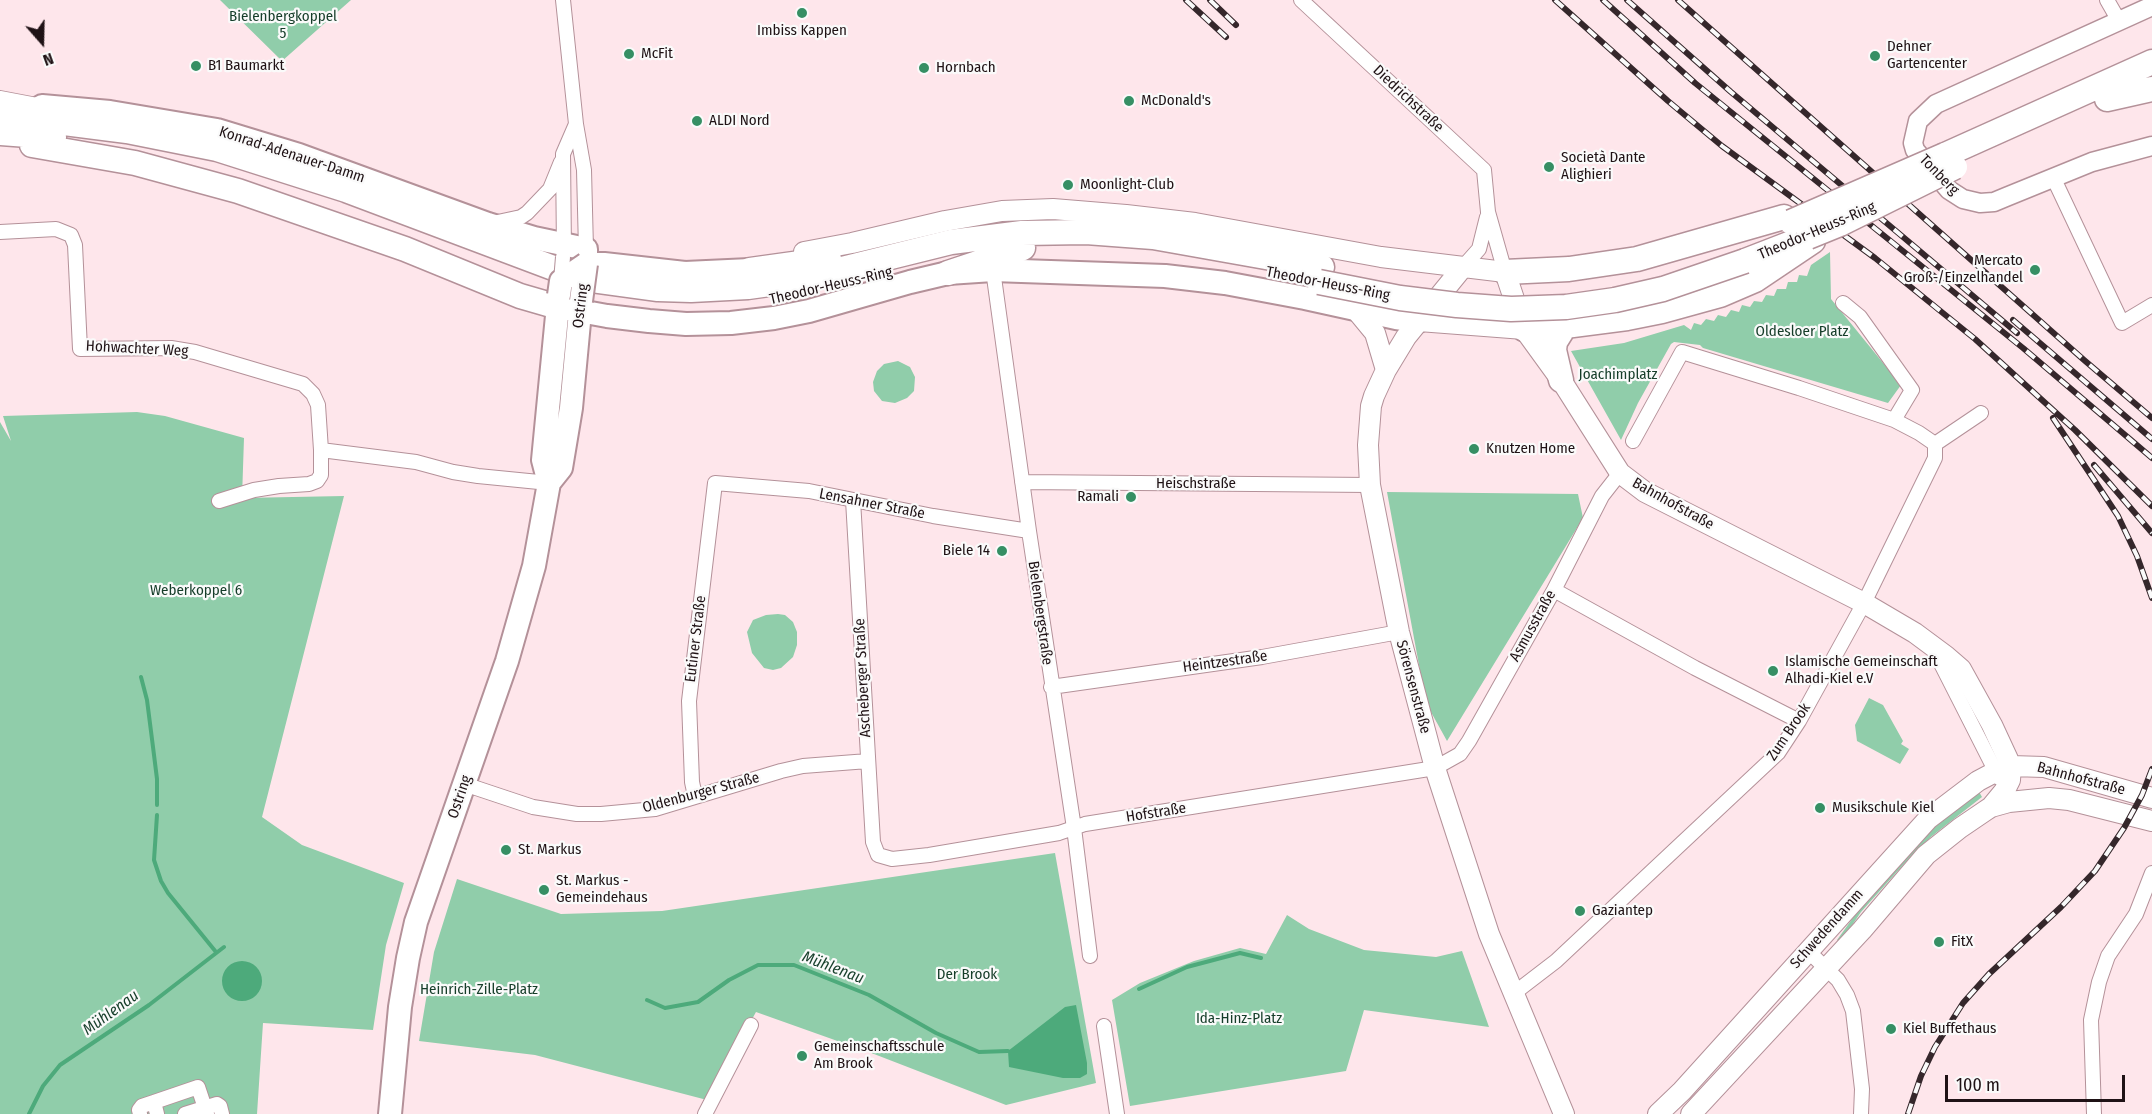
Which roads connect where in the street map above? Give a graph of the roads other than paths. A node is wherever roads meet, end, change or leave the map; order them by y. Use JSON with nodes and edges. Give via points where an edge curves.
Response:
{"nodes":[{"id":1,"x":563,"y":0,"type":"edge"},
{"id":2,"x":1301,"y":0,"type":"edge"},
{"id":3,"x":2107,"y":0,"type":"edge"},
{"id":4,"x":2152,"y":6,"type":"edge"},
{"id":5,"x":2119,"y":21,"type":"junction"},
{"id":6,"x":2150,"y":66,"type":"edge"},
{"id":7,"x":2152,"y":90,"type":"edge"},
{"id":8,"x":0,"y":98,"type":"edge"},
{"id":9,"x":2107,"y":99,"type":"junction"},
{"id":10,"x":42,"y":106,"type":"junction"},
{"id":11,"x":0,"y":108,"type":"edge"},
{"id":12,"x":0,"y":115,"type":"edge"},
{"id":13,"x":576,"y":124,"type":"junction"},
{"id":14,"x":0,"y":134,"type":"edge"},
{"id":15,"x":0,"y":143,"type":"edge"},
{"id":16,"x":2152,"y":146,"type":"edge"},
{"id":17,"x":563,"y":157,"type":"junction"},
{"id":18,"x":1952,"y":161,"type":"junction"},
{"id":19,"x":2053,"y":177,"type":"junction"},
{"id":20,"x":1488,"y":212,"type":"junction"},
{"id":21,"x":1802,"y":226,"type":"junction"},
{"id":22,"x":0,"y":232,"type":"edge"},
{"id":23,"x":480,"y":240,"type":"junction"},
{"id":24,"x":1023,"y":248,"type":"junction"},
{"id":25,"x":564,"y":251,"type":"junction"},
{"id":26,"x":592,"y":259,"type":"junction"},
{"id":27,"x":885,"y":260,"type":"junction"},
{"id":28,"x":740,"y":266,"type":"junction"},
{"id":29,"x":1463,"y":267,"type":"junction"},
{"id":30,"x":993,"y":270,"type":"junction"},
{"id":31,"x":1505,"y":272,"type":"junction"},
{"id":32,"x":948,"y":273,"type":"junction"},
{"id":33,"x":1321,"y":274,"type":"junction"},
{"id":34,"x":568,"y":299,"type":"junction"},
{"id":35,"x":1843,"y":303,"type":"dead end"},
{"id":36,"x":2152,"y":305,"type":"edge"},
{"id":37,"x":1356,"y":310,"type":"junction"},
{"id":38,"x":1419,"y":321,"type":"junction"},
{"id":39,"x":1565,"y":326,"type":"junction"},
{"id":40,"x":1524,"y":329,"type":"junction"},
{"id":41,"x":1386,"y":370,"type":"junction"},
{"id":42,"x":1561,"y":380,"type":"junction"},
{"id":43,"x":1981,"y":413,"type":"dead end"},
{"id":44,"x":1894,"y":420,"type":"junction"},
{"id":45,"x":1634,"y":441,"type":"dead end"},
{"id":46,"x":1935,"y":444,"type":"junction"},
{"id":47,"x":321,"y":450,"type":"junction"},
{"id":48,"x":1620,"y":473,"type":"junction"},
{"id":49,"x":1022,"y":482,"type":"junction"},
{"id":50,"x":549,"y":483,"type":"junction"},
{"id":51,"x":716,"y":483,"type":"joint"},
{"id":52,"x":1370,"y":485,"type":"junction"},
{"id":53,"x":853,"y":500,"type":"junction"},
{"id":54,"x":219,"y":501,"type":"dead end"},
{"id":55,"x":1029,"y":531,"type":"junction"},
{"id":56,"x":1554,"y":590,"type":"junction"},
{"id":57,"x":1864,"y":603,"type":"junction"},
{"id":58,"x":1399,"y":632,"type":"junction"},
{"id":59,"x":1051,"y":687,"type":"junction"},
{"id":60,"x":1798,"y":721,"type":"junction"},
{"id":61,"x":868,"y":761,"type":"junction"},
{"id":62,"x":1435,"y":768,"type":"junction"},
{"id":63,"x":2003,"y":769,"type":"junction"},
{"id":64,"x":464,"y":784,"type":"junction"},
{"id":65,"x":2012,"y":795,"type":"junction"},
{"id":66,"x":695,"y":796,"type":"junction"},
{"id":67,"x":2152,"y":798,"type":"edge"},
{"id":68,"x":2152,"y":821,"type":"edge"},
{"id":69,"x":1074,"y":828,"type":"junction"},
{"id":70,"x":878,"y":855,"type":"joint"},
{"id":71,"x":2152,"y":873,"type":"edge"},
{"id":72,"x":1808,"y":951,"type":"junction"},
{"id":73,"x":1090,"y":956,"type":"dead end"},
{"id":74,"x":1827,"y":968,"type":"junction"},
{"id":75,"x":1513,"y":994,"type":"junction"},
{"id":76,"x":752,"y":1024,"type":"dead end"},
{"id":77,"x":1104,"y":1026,"type":"dead end"},
{"id":78,"x":171,"y":1096,"type":"junction"},
{"id":79,"x":155,"y":1108,"type":"edge"},
{"id":80,"x":199,"y":1112,"type":"edge"},
{"id":81,"x":140,"y":1114,"type":"edge"},
{"id":82,"x":177,"y":1114,"type":"edge"},
{"id":83,"x":222,"y":1114,"type":"edge"},
{"id":84,"x":390,"y":1114,"type":"edge"},
{"id":85,"x":705,"y":1114,"type":"edge"},
{"id":86,"x":1117,"y":1114,"type":"edge"},
{"id":87,"x":1564,"y":1114,"type":"edge"},
{"id":88,"x":1661,"y":1114,"type":"edge"},
{"id":89,"x":1691,"y":1114,"type":"edge"},
{"id":90,"x":1861,"y":1114,"type":"edge"},
{"id":91,"x":2094,"y":1114,"type":"edge"}],
"edges":[{"from":1,"to":13,"type":"street","name":"Ostring"},
{"from":2,"to":20,"type":"street","name":"Diedrichstraße","via":[[1484,170]]},
{"from":3,"to":5,"type":"street"},
{"from":4,"to":5,"type":"street","name":"Tonberg"},
{"from":5,"to":19,"type":"street","name":"Tonberg","via":[[1936,104],[1924,113],[1915,128],[1915,150],[1949,190],[1963,199],[1994,202]]},
{"from":6,"to":9,"type":"highway","name":"Theodor-Heuss-Ring"},
{"from":6,"to":18,"type":"highway","name":"Theodor-Heuss-Ring"},
{"from":7,"to":9,"type":"highway"},
{"from":8,"to":10,"type":"street"},
{"from":9,"to":18,"type":"highway","name":"Theodor-Heuss-Ring"},
{"from":10,"to":11,"type":"highway"},
{"from":10,"to":23,"type":"main road","name":"Konrad-Adenauer-Damm","via":[[110,112],[217,130],[299,155]]},
{"from":12,"to":23,"type":"highway","name":"Konrad-Adenauer-Damm","via":[[127,131],[217,149],[346,190]]},
{"from":13,"to":17,"type":"street","name":"Ostring"},
{"from":13,"to":26,"type":"street","name":"Ostring"},
{"from":14,"to":23,"type":"highway","name":"Konrad-Adenauer-Damm","via":[[97,141],[212,164]]},
{"from":15,"to":34,"type":"highway","via":[[116,159],[238,191],[405,249],[520,296]]},
{"from":16,"to":19,"type":"street","name":"Tonberg"},
{"from":17,"to":23,"type":"street","name":"Ostring","via":[[550,189],[532,209]]},
{"from":17,"to":25,"type":"street","name":"Ostring"},
{"from":18,"to":21,"type":"highway","name":"Theodor-Heuss-Ring","bridge":true},
{"from":18,"to":21,"type":"highway","name":"Theodor-Heuss-Ring","bridge":true,"via":[[1840,224]]},
{"from":19,"to":36,"type":"street","via":[[2122,323]]},
{"from":20,"to":29,"type":"street","name":"Diedrichstraße","via":[[1479,249]]},
{"from":20,"to":31,"type":"street","name":"Diedrichstraße"},
{"from":21,"to":31,"type":"highway","via":[[1637,259],[1569,269]]},
{"from":21,"to":33,"type":"highway","name":"Theodor-Heuss-Ring","bridge":true,"via":[[1663,290],[1566,307],[1511,309],[1400,298]]},
{"from":21,"to":39,"type":"highway","via":[[1755,280],[1720,295],[1662,311]]},
{"from":22,"to":47,"type":"street","name":"Hohwachter Weg","via":[[56,228],[71,235],[75,245],[80,350],[171,348],[303,384],[314,394],[318,405]]},
{"from":23,"to":24,"type":"highway","name":"Theodor-Heuss-Ring","via":[[554,286],[641,304],[680,306],[753,303],[803,295],[949,259]]},
{"from":23,"to":25,"type":"main road","name":"Konrad-Adenauer-Damm","via":[[534,238]]},
{"from":23,"to":27,"type":"highway","name":"Theodor-Heuss-Ring","via":[[592,280],[658,290],[748,287]]},
{"from":24,"to":32,"type":"highway"},
{"from":24,"to":33,"type":"highway","name":"Theodor-Heuss-Ring","via":[[1120,249]]},
{"from":25,"to":26,"type":"main road"},
{"from":25,"to":34,"type":"street","name":"Ostring","bridge":true},
{"from":26,"to":28,"type":"main road"},
{"from":26,"to":28,"type":"main road","via":[[685,273]]},
{"from":26,"to":34,"type":"main road","name":"Ostring","bridge":true},
{"from":27,"to":28,"type":"highway","via":[[863,255]]},
{"from":27,"to":33,"type":"highway","name":"Theodor-Heuss-Ring","via":[[995,235],[1086,232],[1153,237]]},
{"from":28,"to":29,"type":"main road","via":[[945,221],[1028,208],[1195,223],[1381,257]]},
{"from":29,"to":31,"type":"main road"},
{"from":29,"to":38,"type":"main road","name":"Sörensenstraße"},
{"from":30,"to":32,"type":"main road","name":"Theodor-Heuss-Ring"},
{"from":30,"to":37,"type":"main road","name":"Theodor-Heuss-Ring","via":[[1165,276],[1234,285]]},
{"from":30,"to":49,"type":"street","name":"Bielenbergstraße"},
{"from":31,"to":40,"type":"main road","name":"Bahnhofstraße"},
{"from":32,"to":34,"type":"main road","name":"Theodor-Heuss-Ring","via":[[763,320],[686,324]]},
{"from":34,"to":50,"type":"main road","name":"Ostring","via":[[543,460]]},
{"from":35,"to":44,"type":"street","via":[[1860,317],[1912,390]]},
{"from":37,"to":38,"type":"main road","name":"Theodor-Heuss-Ring"},
{"from":37,"to":41,"type":"main road","via":[[1375,333]]},
{"from":38,"to":40,"type":"main road"},
{"from":38,"to":41,"type":"main road","name":"Sörensenstraße"},
{"from":39,"to":40,"type":"highway"},
{"from":39,"to":42,"type":"highway","via":[[1554,342]]},
{"from":40,"to":42,"type":"main road","name":"Bahnhofstraße"},
{"from":41,"to":52,"type":"main road","name":"Sörensenstraße","via":[[1371,406]]},
{"from":42,"to":48,"type":"main road","name":"Bahnhofstraße"},
{"from":43,"to":46,"type":"street"},
{"from":44,"to":45,"type":"street","via":[[1682,352]]},
{"from":44,"to":46,"type":"street"},
{"from":46,"to":57,"type":"street","name":"Zum Brook","via":[[1935,458]]},
{"from":47,"to":50,"type":"street","via":[[416,462],[478,476]]},
{"from":47,"to":54,"type":"street","name":"Hohwachter Weg","via":[[321,475],[317,481],[254,490]]},
{"from":48,"to":56,"type":"street","name":"Asmusstraße","via":[[1602,496]]},
{"from":48,"to":57,"type":"main road","name":"Bahnhofstraße","via":[[1645,492]]},
{"from":49,"to":52,"type":"street","name":"Heischstraße"},
{"from":49,"to":55,"type":"street","name":"Bielenbergstraße"},
{"from":50,"to":64,"type":"main road","name":"Ostring","via":[[525,603]]},
{"from":51,"to":53,"type":"street","name":"Lensahner Straße","via":[[809,491]]},
{"from":51,"to":66,"type":"street","name":"Eutiner Straße","via":[[688,701]]},
{"from":52,"to":58,"type":"main road","name":"Sörensenstraße"},
{"from":53,"to":55,"type":"street","name":"Lensahner Straße"},
{"from":53,"to":61,"type":"street","name":"Ascheberger Straße"},
{"from":55,"to":59,"type":"street","name":"Bielenbergstraße"},
{"from":56,"to":60,"type":"street"},
{"from":56,"to":62,"type":"street","name":"Asmusstraße","via":[[1469,741],[1460,754]]},
{"from":57,"to":60,"type":"street","name":"Zum Brook"},
{"from":57,"to":63,"type":"main road","name":"Bahnhofstraße","via":[[1915,633],[1962,669],[1992,725]]},
{"from":58,"to":59,"type":"street","name":"Heintzestraße","via":[[1262,657]]},
{"from":58,"to":62,"type":"main road","name":"Sörensenstraße"},
{"from":59,"to":69,"type":"street","name":"Bielenbergstraße"},
{"from":60,"to":75,"type":"street","name":"Zum Brook","via":[[1769,764],[1556,961]]},
{"from":61,"to":66,"type":"street","name":"Oldenburger Straße","via":[[803,766]]},
{"from":61,"to":70,"type":"street","name":"Ascheberger Straße","via":[[873,842]]},
{"from":62,"to":69,"type":"street","name":"Hofstraße"},
{"from":62,"to":75,"type":"main road","name":"Sörensenstraße"},
{"from":63,"to":65,"type":"main road","via":[[2010,780]]},
{"from":63,"to":67,"type":"main road","name":"Bahnhofstraße","via":[[2044,767]]},
{"from":63,"to":72,"type":"main road","name":"Schwedendamm","via":[[1955,797],[1928,819]]},
{"from":64,"to":66,"type":"street","name":"Oldenburger Straße","via":[[533,807],[577,814],[655,808]]},
{"from":64,"to":84,"type":"main road","name":"Ostring","via":[[416,922],[400,1007]]},
{"from":65,"to":68,"type":"main road","name":"Bahnhofstraße","via":[[2069,800]]},
{"from":65,"to":74,"type":"main road","name":"Schwedendamm","via":[[1926,855]]},
{"from":69,"to":70,"type":"street","name":"Hofstraße","via":[[929,855],[892,859]]},
{"from":69,"to":73,"type":"street","name":"Bielenbergstraße"},
{"from":71,"to":91,"type":"street","via":[[2136,914],[2108,956],[2097,990],[2091,1020]]},
{"from":72,"to":74,"type":"street"},
{"from":72,"to":88,"type":"main road","name":"Schwedendamm"},
{"from":74,"to":89,"type":"main road","name":"Schwedendamm"},
{"from":74,"to":90,"type":"street","via":[[1847,995],[1853,1011]]},
{"from":75,"to":87,"type":"main road","name":"Sörensenstraße"},
{"from":76,"to":85,"type":"street"},
{"from":77,"to":86,"type":"street"},
{"from":78,"to":79,"type":"street"},
{"from":78,"to":80,"type":"street","via":[[192,1089]]},
{"from":78,"to":82,"type":"street"},
{"from":79,"to":81,"type":"street","via":[[142,1106]]},
{"from":80,"to":83,"type":"street","via":[[219,1105]]}]}
